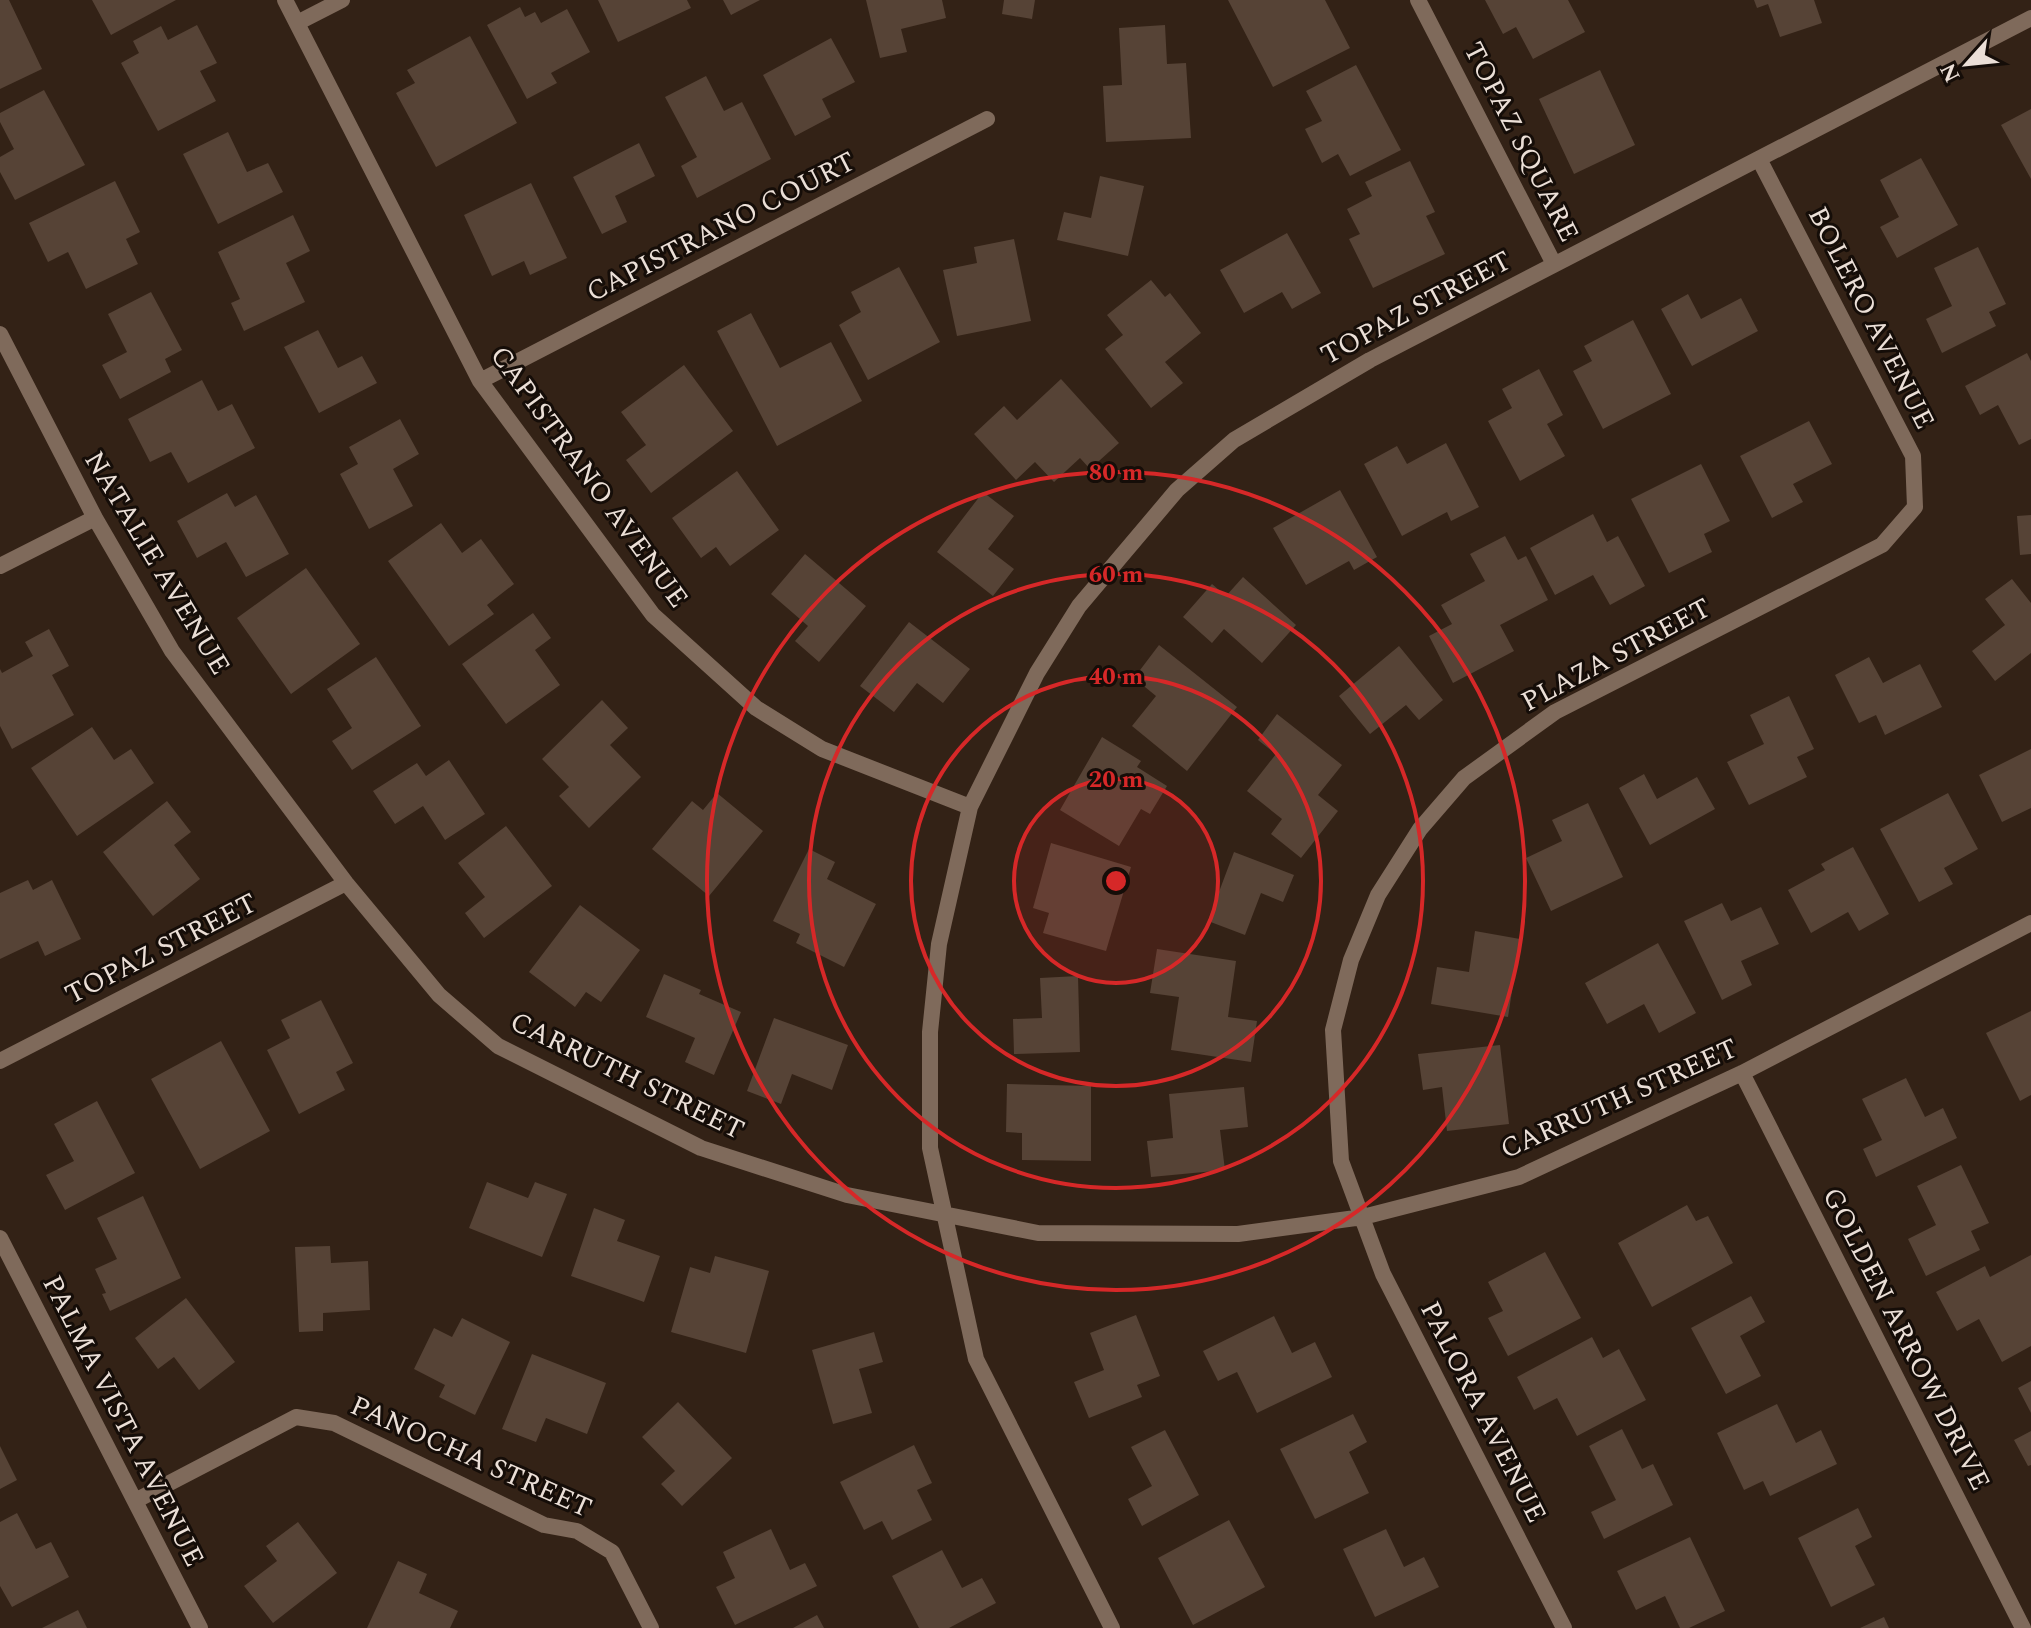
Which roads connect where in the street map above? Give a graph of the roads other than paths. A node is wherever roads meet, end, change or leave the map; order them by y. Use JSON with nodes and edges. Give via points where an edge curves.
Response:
{"nodes":[{"id":1,"x":285,"y":0,"type":"edge"},
{"id":2,"x":342,"y":0,"type":"edge"},
{"id":3,"x":1418,"y":0,"type":"edge"},
{"id":4,"x":2031,"y":18,"type":"edge"},
{"id":5,"x":297,"y":23,"type":"junction"},
{"id":6,"x":987,"y":119,"type":"dead end"},
{"id":7,"x":1759,"y":159,"type":"junction"},
{"id":8,"x":1554,"y":264,"type":"junction"},
{"id":9,"x":0,"y":334,"type":"edge"},
{"id":10,"x":480,"y":381,"type":"junction"},
{"id":11,"x":1915,"y":507,"type":"joint"},
{"id":12,"x":95,"y":518,"type":"junction"},
{"id":13,"x":0,"y":566,"type":"edge"},
{"id":14,"x":970,"y":807,"type":"junction"},
{"id":15,"x":346,"y":883,"type":"junction"},
{"id":16,"x":2031,"y":923,"type":"edge"},
{"id":17,"x":0,"y":1061,"type":"edge"},
{"id":18,"x":1742,"y":1073,"type":"junction"},
{"id":19,"x":944,"y":1214,"type":"junction"},
{"id":20,"x":1363,"y":1217,"type":"junction"},
{"id":21,"x":0,"y":1238,"type":"edge"},
{"id":22,"x":135,"y":1501,"type":"junction"},
{"id":23,"x":200,"y":1628,"type":"edge"},
{"id":24,"x":651,"y":1628,"type":"edge"},
{"id":25,"x":1112,"y":1628,"type":"edge"},
{"id":26,"x":1564,"y":1628,"type":"edge"},
{"id":27,"x":2023,"y":1628,"type":"edge"}],
"edges":[{"from":1,"to":5,"type":"street","name":"CAPISTRANO AVENUE"},
{"from":2,"to":5,"type":"street"},
{"from":3,"to":8,"type":"street","name":"TOPAZ SQUARE"},
{"from":4,"to":7,"type":"street","name":"TOPAZ STREET"},
{"from":5,"to":10,"type":"street","name":"CAPISTRANO AVENUE"},
{"from":6,"to":10,"type":"street","name":"CAPISTRANO COURT"},
{"from":7,"to":8,"type":"street","name":"TOPAZ STREET"},
{"from":7,"to":11,"type":"street","name":"BOLERO AVENUE","via":[[1913,456]]},
{"from":8,"to":14,"type":"street","name":"TOPAZ STREET","via":[[1370,360],[1234,440],[1177,490],[1079,606],[1037,673]]},
{"from":9,"to":12,"type":"street","name":"NATALIE AVENUE"},
{"from":10,"to":14,"type":"street","name":"CAPISTRANO AVENUE","via":[[653,615],[756,708],[822,749]]},
{"from":11,"to":20,"type":"street","name":"PLAZA STREET","via":[[1882,545],[1555,712],[1464,778],[1420,829],[1378,895],[1351,960],[1333,1030],[1341,1161]]},
{"from":12,"to":13,"type":"street"},
{"from":12,"to":15,"type":"street","name":"NATALIE AVENUE","via":[[172,651]]},
{"from":14,"to":19,"type":"street","via":[[939,944],[930,1032],[930,1148]]},
{"from":15,"to":17,"type":"street","name":"TOPAZ STREET"},
{"from":15,"to":19,"type":"street","name":"CARRUTH STREET","via":[[439,995],[498,1046],[701,1148],[847,1195]]},
{"from":16,"to":18,"type":"street","name":"CARRUTH STREET"},
{"from":18,"to":20,"type":"street","name":"CARRUTH STREET","via":[[1519,1177]]},
{"from":18,"to":27,"type":"street","name":"GOLDEN ARROW DRIVE"},
{"from":19,"to":20,"type":"street","name":"CARRUTH STREET","via":[[1038,1233],[1238,1234]]},
{"from":19,"to":25,"type":"street","via":[[976,1359]]},
{"from":20,"to":26,"type":"street","name":"PALORA AVENUE","via":[[1383,1274]]},
{"from":21,"to":22,"type":"street","name":"PALMA VISTA AVENUE"},
{"from":22,"to":23,"type":"street","name":"PALMA VISTA AVENUE"},
{"from":22,"to":24,"type":"street","name":"PANOCHA STREET","via":[[296,1417],[334,1423],[544,1525],[577,1531],[612,1552]]}]}
